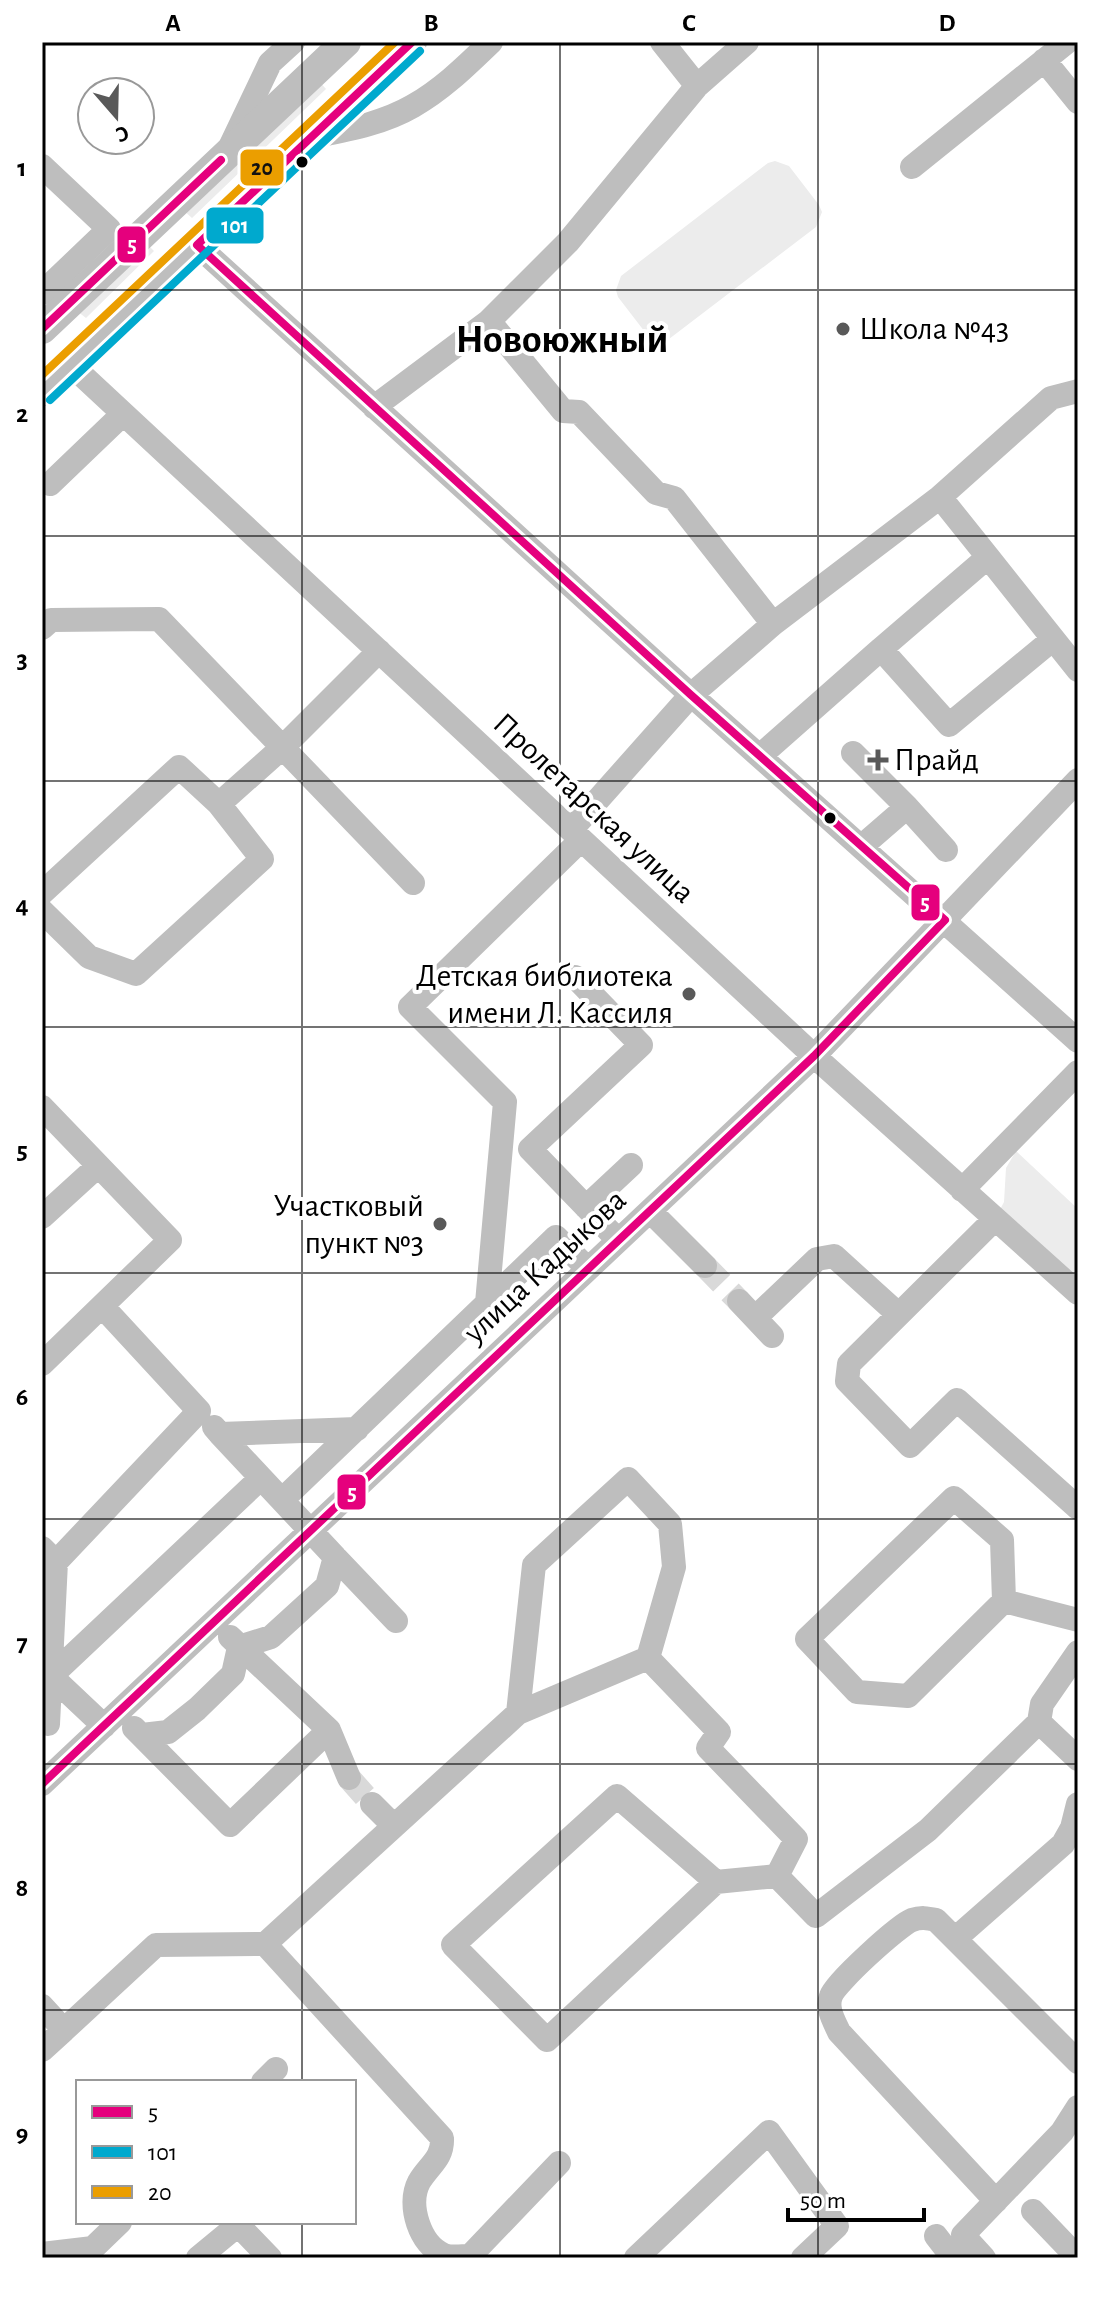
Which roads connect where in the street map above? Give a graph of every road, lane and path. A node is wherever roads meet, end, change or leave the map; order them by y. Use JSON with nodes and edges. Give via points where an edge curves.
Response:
{"nodes":[{"id":1,"x":293,"y":42,"type":"edge"},
{"id":2,"x":412,"y":42,"type":"edge"},
{"id":3,"x":491,"y":42,"type":"edge"},
{"id":4,"x":662,"y":42,"type":"edge"},
{"id":5,"x":747,"y":42,"type":"edge"},
{"id":6,"x":1067,"y":42,"type":"edge"},
{"id":7,"x":337,"y":50,"type":"edge"},
{"id":8,"x":1044,"y":60,"type":"junction"},
{"id":9,"x":697,"y":86,"type":"junction"},
{"id":10,"x":360,"y":91,"type":"junction"},
{"id":11,"x":1078,"y":102,"type":"edge"},
{"id":12,"x":311,"y":137,"type":"junction"},
{"id":13,"x":227,"y":154,"type":"junction"},
{"id":14,"x":42,"y":166,"type":"edge"},
{"id":15,"x":912,"y":167,"type":"dead end"},
{"id":16,"x":155,"y":222,"type":"junction"},
{"id":17,"x":109,"y":229,"type":"junction"},
{"id":18,"x":197,"y":245,"type":"junction"},
{"id":19,"x":45,"y":314,"type":"edge"},
{"id":20,"x":489,"y":321,"type":"junction"},
{"id":21,"x":70,"y":364,"type":"junction"},
{"id":22,"x":42,"y":391,"type":"edge"},
{"id":23,"x":1078,"y":391,"type":"edge"},
{"id":24,"x":374,"y":407,"type":"junction"},
{"id":25,"x":123,"y":414,"type":"junction"},
{"id":26,"x":50,"y":484,"type":"dead end"},
{"id":27,"x":940,"y":497,"type":"junction"},
{"id":28,"x":988,"y":557,"type":"junction"},
{"id":29,"x":773,"y":624,"type":"junction"},
{"id":30,"x":42,"y":628,"type":"edge"},
{"id":31,"x":1052,"y":640,"type":"junction"},
{"id":32,"x":881,"y":649,"type":"junction"},
{"id":33,"x":379,"y":651,"type":"junction"},
{"id":34,"x":1078,"y":670,"type":"edge"},
{"id":35,"x":691,"y":695,"type":"junction"},
{"id":36,"x":283,"y":747,"type":"junction"},
{"id":37,"x":853,"y":753,"type":"dead end"},
{"id":38,"x":761,"y":755,"type":"junction"},
{"id":39,"x":1078,"y":780,"type":"edge"},
{"id":40,"x":219,"y":804,"type":"junction"},
{"id":41,"x":907,"y":807,"type":"junction"},
{"id":42,"x":576,"y":835,"type":"junction"},
{"id":43,"x":862,"y":846,"type":"junction"},
{"id":44,"x":946,"y":850,"type":"dead end"},
{"id":45,"x":413,"y":883,"type":"dead end"},
{"id":46,"x":42,"y":893,"type":"edge"},
{"id":47,"x":42,"y":911,"type":"edge"},
{"id":48,"x":945,"y":920,"type":"junction"},
{"id":49,"x":575,"y":977,"type":"dead end"},
{"id":50,"x":1078,"y":1041,"type":"edge"},
{"id":51,"x":814,"y":1056,"type":"junction"},
{"id":52,"x":1078,"y":1072,"type":"edge"},
{"id":53,"x":42,"y":1107,"type":"edge"},
{"id":54,"x":631,"y":1165,"type":"dead end"},
{"id":55,"x":98,"y":1166,"type":"junction"},
{"id":56,"x":962,"y":1190,"type":"junction"},
{"id":57,"x":586,"y":1207,"type":"junction"},
{"id":58,"x":650,"y":1211,"type":"junction"},
{"id":59,"x":42,"y":1217,"type":"edge"},
{"id":60,"x":995,"y":1219,"type":"junction"},
{"id":61,"x":618,"y":1240,"type":"junction"},
{"id":62,"x":705,"y":1266,"type":"tunnel mouth"},
{"id":63,"x":588,"y":1269,"type":"junction"},
{"id":64,"x":1078,"y":1293,"type":"edge"},
{"id":65,"x":487,"y":1303,"type":"junction"},
{"id":66,"x":102,"y":1306,"type":"junction"},
{"id":67,"x":898,"y":1314,"type":"junction"},
{"id":68,"x":755,"y":1318,"type":"dead end"},
{"id":69,"x":42,"y":1364,"type":"edge"},
{"id":70,"x":199,"y":1411,"type":"junction"},
{"id":71,"x":357,"y":1429,"type":"junction"},
{"id":72,"x":220,"y":1434,"type":"junction"},
{"id":73,"x":261,"y":1478,"type":"junction"},
{"id":74,"x":282,"y":1500,"type":"junction"},
{"id":75,"x":1078,"y":1508,"type":"edge"},
{"id":76,"x":311,"y":1530,"type":"junction"},
{"id":77,"x":49,"y":1555,"type":"edge"},
{"id":78,"x":335,"y":1557,"type":"junction"},
{"id":79,"x":1004,"y":1601,"type":"junction"},
{"id":80,"x":1078,"y":1620,"type":"edge"},
{"id":81,"x":214,"y":1621,"type":"junction"},
{"id":82,"x":396,"y":1621,"type":"dead end"},
{"id":83,"x":239,"y":1647,"type":"junction"},
{"id":84,"x":1078,"y":1652,"type":"edge"},
{"id":85,"x":648,"y":1658,"type":"junction"},
{"id":86,"x":51,"y":1676,"type":"junction"},
{"id":87,"x":75,"y":1699,"type":"junction"},
{"id":88,"x":518,"y":1713,"type":"junction"},
{"id":89,"x":111,"y":1719,"type":"junction"},
{"id":90,"x":1039,"y":1722,"type":"junction"},
{"id":91,"x":45,"y":1727,"type":"edge"},
{"id":92,"x":329,"y":1730,"type":"junction"},
{"id":93,"x":142,"y":1735,"type":"junction"},
{"id":94,"x":1078,"y":1759,"type":"edge"},
{"id":95,"x":349,"y":1778,"type":"tunnel mouth"},
{"id":96,"x":42,"y":1784,"type":"edge"},
{"id":97,"x":372,"y":1804,"type":"tunnel mouth"},
{"id":98,"x":1078,"y":1804,"type":"edge"},
{"id":99,"x":394,"y":1826,"type":"junction"},
{"id":100,"x":777,"y":1876,"type":"junction"},
{"id":101,"x":716,"y":1882,"type":"junction"},
{"id":102,"x":956,"y":1938,"type":"junction"},
{"id":103,"x":265,"y":1944,"type":"junction"},
{"id":104,"x":42,"y":2006,"type":"edge"},
{"id":105,"x":64,"y":2030,"type":"junction"},
{"id":106,"x":42,"y":2050,"type":"edge"},
{"id":107,"x":1078,"y":2062,"type":"edge"},
{"id":108,"x":1078,"y":2107,"type":"edge"},
{"id":109,"x":559,"y":2163,"type":"dead end"},
{"id":110,"x":996,"y":2201,"type":"junction"},
{"id":111,"x":1033,"y":2211,"type":"dead end"},
{"id":112,"x":118,"y":2224,"type":"edge"},
{"id":113,"x":936,"y":2236,"type":"dead end"},
{"id":114,"x":42,"y":2254,"type":"edge"},
{"id":115,"x":458,"y":2257,"type":"edge"},
{"id":116,"x":198,"y":2258,"type":"edge"},
{"id":117,"x":270,"y":2258,"type":"edge"},
{"id":118,"x":636,"y":2258,"type":"edge"},
{"id":119,"x":803,"y":2258,"type":"edge"},
{"id":120,"x":953,"y":2258,"type":"edge"},
{"id":121,"x":984,"y":2258,"type":"edge"},
{"id":122,"x":1078,"y":2258,"type":"edge"}],
"edges":[{"from":1,"to":13,"type":"street","via":[[270,63]]},
{"from":2,"to":10,"type":"main road"},
{"from":3,"to":12,"type":"street","via":[[413,106],[378,121]]},
{"from":4,"to":9,"type":"street"},
{"from":5,"to":9,"type":"street"},
{"from":6,"to":8,"type":"street"},
{"from":7,"to":10,"type":"main road"},
{"from":7,"to":13,"type":"main road"},
{"from":8,"to":11,"type":"street"},
{"from":8,"to":15,"type":"street"},
{"from":9,"to":20,"type":"street","via":[[568,242]]},
{"from":10,"to":12,"type":"main road"},
{"from":12,"to":18,"type":"main road"},
{"from":13,"to":16,"type":"main road"},
{"from":14,"to":17,"type":"street"},
{"from":16,"to":17,"type":"street"},
{"from":16,"to":18,"type":"main road"},
{"from":16,"to":19,"type":"main road"},
{"from":17,"to":19,"type":"street"},
{"from":18,"to":21,"type":"main road"},
{"from":18,"to":24,"type":"street"},
{"from":19,"to":21,"type":"main road","via":[[58,349]]},
{"from":20,"to":24,"type":"street"},
{"from":20,"to":29,"type":"street","via":[[563,411],[579,412],[656,493],[674,498]]},
{"from":21,"to":22,"type":"main road"},
{"from":21,"to":25,"type":"street","name":"Пролетарская улица"},
{"from":23,"to":27,"type":"street","via":[[1051,398]]},
{"from":24,"to":35,"type":"street"},
{"from":25,"to":26,"type":"street"},
{"from":25,"to":33,"type":"street","name":"Пролетарская улица"},
{"from":27,"to":28,"type":"street"},
{"from":27,"to":29,"type":"street"},
{"from":28,"to":31,"type":"street"},
{"from":28,"to":32,"type":"street"},
{"from":29,"to":35,"type":"street"},
{"from":30,"to":36,"type":"street","via":[[51,620],[159,619]]},
{"from":31,"to":32,"type":"street","via":[[949,725]]},
{"from":31,"to":34,"type":"street"},
{"from":32,"to":38,"type":"street"},
{"from":33,"to":36,"type":"street"},
{"from":33,"to":42,"type":"street","name":"Пролетарская улица"},
{"from":35,"to":38,"type":"street"},
{"from":35,"to":42,"type":"street"},
{"from":36,"to":40,"type":"street"},
{"from":36,"to":45,"type":"street"},
{"from":37,"to":41,"type":"street"},
{"from":38,"to":43,"type":"street"},
{"from":39,"to":48,"type":"street","name":"улица Кадыкова"},
{"from":40,"to":46,"type":"street","via":[[179,767]]},
{"from":40,"to":47,"type":"street","via":[[262,859],[136,974],[89,957]]},
{"from":41,"to":43,"type":"street"},
{"from":41,"to":44,"type":"street"},
{"from":42,"to":51,"type":"street","name":"Пролетарская улица"},
{"from":42,"to":65,"type":"street","via":[[410,1007],[505,1102]]},
{"from":43,"to":48,"type":"street"},
{"from":48,"to":50,"type":"street"},
{"from":48,"to":51,"type":"street","name":"улица Кадыкова"},
{"from":49,"to":57,"type":"street","via":[[641,1045],[530,1149]]},
{"from":51,"to":56,"type":"street","name":"Пролетарская улица"},
{"from":51,"to":58,"type":"street","name":"улица Кадыкова"},
{"from":52,"to":56,"type":"street"},
{"from":53,"to":55,"type":"street"},
{"from":54,"to":57,"type":"street"},
{"from":55,"to":59,"type":"street"},
{"from":55,"to":66,"type":"street","via":[[170,1240]]},
{"from":56,"to":60,"type":"street","name":"Пролетарская улица"},
{"from":57,"to":61,"type":"street"},
{"from":58,"to":61,"type":"street","name":"улица Кадыкова"},
{"from":58,"to":62,"type":"street"},
{"from":60,"to":64,"type":"street","name":"Пролетарская улица"},
{"from":60,"to":67,"type":"street"},
{"from":61,"to":63,"type":"street","name":"улица Кадыкова"},
{"from":63,"to":65,"type":"street","via":[[556,1237]]},
{"from":63,"to":76,"type":"street","name":"улица Кадыкова"},
{"from":65,"to":71,"type":"street"},
{"from":66,"to":69,"type":"street"},
{"from":66,"to":70,"type":"street"},
{"from":67,"to":68,"type":"street","via":[[834,1256],[817,1259]]},
{"from":67,"to":75,"type":"street","via":[[849,1364],[847,1381],[910,1446],[957,1400]]},
{"from":70,"to":72,"type":"street"},
{"from":70,"to":77,"type":"street"},
{"from":71,"to":72,"type":"street"},
{"from":71,"to":74,"type":"street"},
{"from":72,"to":73,"type":"street"},
{"from":73,"to":74,"type":"street"},
{"from":73,"to":86,"type":"street"},
{"from":74,"to":76,"type":"street"},
{"from":76,"to":78,"type":"street"},
{"from":76,"to":81,"type":"street","name":"улица Кадыкова"},
{"from":77,"to":86,"type":"street"},
{"from":78,"to":82,"type":"street"},
{"from":78,"to":83,"type":"street","via":[[327,1586],[271,1637]]},
{"from":79,"to":79,"type":"street","via":[[1002,1540],[954,1498],[807,1639],[857,1692],[908,1696]]},
{"from":79,"to":80,"type":"street"},
{"from":81,"to":83,"type":"street"},
{"from":81,"to":89,"type":"street","name":"улица Кадыкова"},
{"from":83,"to":92,"type":"street"},
{"from":83,"to":93,"type":"street","via":[[233,1674],[197,1709],[168,1732]]},
{"from":84,"to":90,"type":"street","via":[[1042,1704]]},
{"from":85,"to":88,"type":"street"},
{"from":85,"to":88,"type":"street","via":[[674,1567],[670,1524],[628,1479],[534,1565]]},
{"from":85,"to":100,"type":"street","via":[[719,1732],[708,1748],[796,1839]]},
{"from":86,"to":87,"type":"street"},
{"from":86,"to":91,"type":"street"},
{"from":87,"to":89,"type":"street"},
{"from":87,"to":91,"type":"street"},
{"from":88,"to":99,"type":"street"},
{"from":89,"to":93,"type":"street"},
{"from":89,"to":96,"type":"street","name":"улица Кадыкова"},
{"from":90,"to":94,"type":"street"},
{"from":90,"to":100,"type":"street","via":[[928,1830],[816,1916]]},
{"from":92,"to":93,"type":"street","via":[[230,1825]]},
{"from":92,"to":95,"type":"street"},
{"from":97,"to":99,"type":"street"},
{"from":98,"to":102,"type":"street","via":[[1063,1844]]},
{"from":99,"to":103,"type":"street"},
{"from":100,"to":101,"type":"street"},
{"from":101,"to":101,"type":"street","via":[[547,2040],[453,1945],[617,1796]]},
{"from":102,"to":107,"type":"street"},
{"from":102,"to":110,"type":"street","via":[[936,1920],[908,1921],[841,1980],[830,1997],[830,2014],[839,2032]]},
{"from":103,"to":105,"type":"street","via":[[156,1945]]},
{"from":103,"to":115,"type":"street","via":[[442,2138],[443,2151],[418,2185],[415,2210],[431,2246]]},
{"from":104,"to":105,"type":"street"},
{"from":105,"to":106,"type":"street"},
{"from":108,"to":110,"type":"street","via":[[1062,2132]]},
{"from":109,"to":115,"type":"street"},
{"from":110,"to":121,"type":"street","via":[[963,2235]]},
{"from":111,"to":122,"type":"street"},
{"from":112,"to":114,"type":"street","via":[[93,2248]]},
{"from":113,"to":120,"type":"street"},
{"from":116,"to":117,"type":"street","via":[[238,2225]]},
{"from":118,"to":119,"type":"street","via":[[769,2132],[837,2226]]}]}
